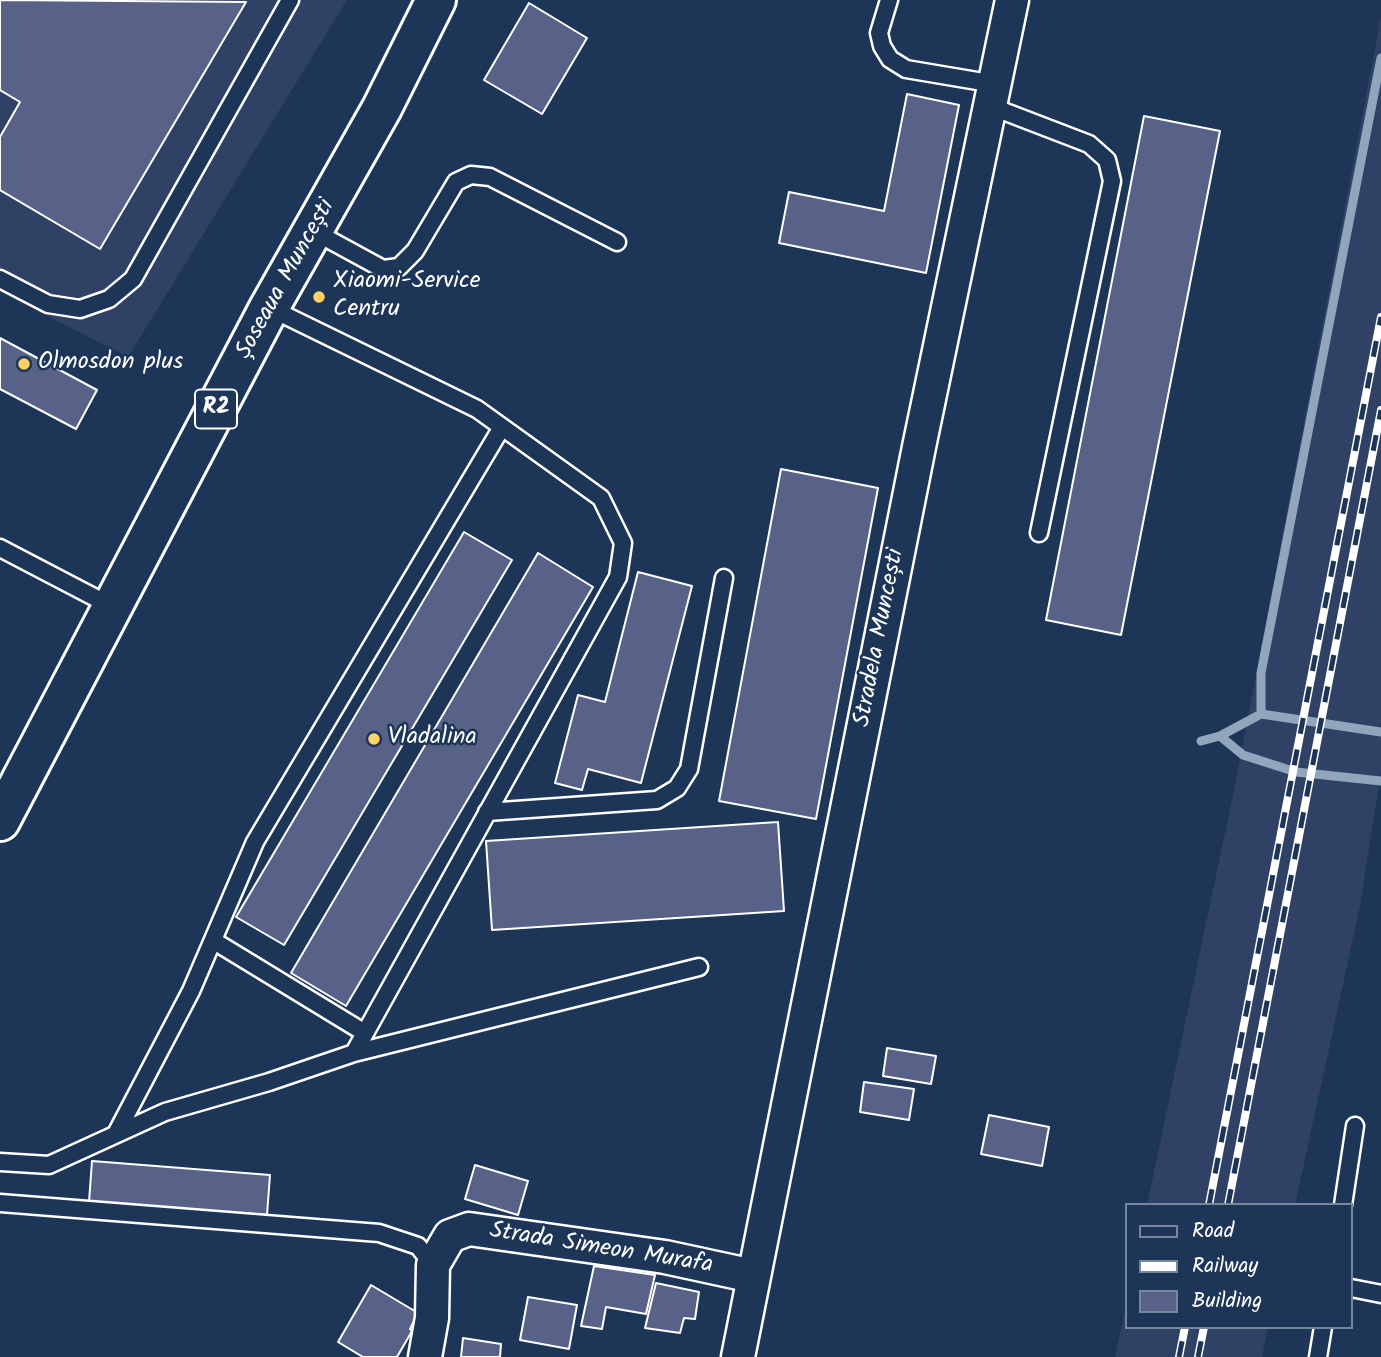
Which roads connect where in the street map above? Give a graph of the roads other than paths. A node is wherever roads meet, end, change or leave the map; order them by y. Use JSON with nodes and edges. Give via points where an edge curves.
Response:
{"nodes":[{"id":1,"x":290,"y":0,"type":"edge"},
{"id":2,"x":436,"y":0,"type":"edge"},
{"id":3,"x":890,"y":0,"type":"edge"},
{"id":4,"x":1012,"y":0,"type":"edge"},
{"id":5,"x":992,"y":95,"type":"junction"},
{"id":6,"x":315,"y":232,"type":"junction"},
{"id":7,"x":617,"y":242,"type":"dead end"},
{"id":8,"x":0,"y":279,"type":"edge"},
{"id":9,"x":269,"y":308,"type":"junction"},
{"id":10,"x":502,"y":427,"type":"junction"},
{"id":11,"x":1039,"y":533,"type":"dead end"},
{"id":12,"x":0,"y":548,"type":"edge"},
{"id":13,"x":724,"y":578,"type":"dead end"},
{"id":14,"x":113,"y":607,"type":"junction"},
{"id":15,"x":487,"y":813,"type":"junction"},
{"id":16,"x":0,"y":821,"type":"edge"},
{"id":17,"x":214,"y":941,"type":"junction"},
{"id":18,"x":699,"y":967,"type":"dead end"},
{"id":19,"x":365,"y":1033,"type":"junction"},
{"id":20,"x":354,"y":1053,"type":"junction"},
{"id":21,"x":1355,"y":1126,"type":"dead end"},
{"id":22,"x":117,"y":1132,"type":"junction"},
{"id":23,"x":0,"y":1163,"type":"edge"},
{"id":24,"x":0,"y":1203,"type":"edge"},
{"id":25,"x":1343,"y":1203,"type":"edge"},
{"id":26,"x":433,"y":1265,"type":"junction"},
{"id":27,"x":752,"y":1276,"type":"junction"},
{"id":28,"x":1353,"y":1289,"type":"edge"},
{"id":29,"x":1381,"y":1294,"type":"edge"},
{"id":30,"x":1323,"y":1329,"type":"edge"},
{"id":31,"x":425,"y":1357,"type":"edge"},
{"id":32,"x":738,"y":1357,"type":"edge"},
{"id":33,"x":1318,"y":1357,"type":"edge"}],
"edges":[{"from":1,"to":8,"type":"lane","via":[[133,279],[109,299],[80,309],[48,304]]},
{"from":2,"to":6,"type":"main road","name":"Șoseaua Muncești","number":"R2"},
{"from":3,"to":5,"type":"lane","via":[[879,33],[890,59],[906,69]]},
{"from":4,"to":5,"type":"street","name":"Stradela Muncești"},
{"from":5,"to":11,"type":"lane","via":[[1089,144],[1107,160],[1112,181]]},
{"from":5,"to":27,"type":"street","name":"Stradela Muncești"},
{"from":6,"to":7,"type":"lane","via":[[383,269],[399,267],[415,251],[456,182],[471,175],[490,177]]},
{"from":6,"to":9,"type":"main road","name":"Șoseaua Muncești","number":"R2"},
{"from":9,"to":10,"type":"lane","via":[[477,409]]},
{"from":9,"to":14,"type":"main road","name":"Șoseaua Muncești","number":"R2"},
{"from":10,"to":15,"type":"lane","via":[[601,498],[624,543],[618,577]]},
{"from":10,"to":17,"type":"lane","via":[[255,842]]},
{"from":12,"to":14,"type":"lane"},
{"from":13,"to":15,"type":"lane","via":[[689,769],[677,788],[657,800]]},
{"from":14,"to":16,"type":"main road","name":"Șoseaua Muncești","number":"R2"},
{"from":15,"to":19,"type":"lane"},
{"from":17,"to":19,"type":"lane"},
{"from":17,"to":22,"type":"lane"},
{"from":18,"to":20,"type":"lane"},
{"from":19,"to":20,"type":"lane"},
{"from":20,"to":22,"type":"lane","via":[[165,1112]]},
{"from":21,"to":25,"type":"lane"},
{"from":22,"to":23,"type":"lane","via":[[48,1165]]},
{"from":24,"to":26,"type":"lane","via":[[379,1233],[418,1246]]},
{"from":26,"to":27,"type":"street","name":"Strada Simeon Murafa","via":[[450,1236],[469,1229],[665,1257]]},
{"from":26,"to":31,"type":"street","via":[[432,1318]]},
{"from":27,"to":32,"type":"street","name":"Stradela Muncești"},
{"from":28,"to":29,"type":"lane"},
{"from":30,"to":33,"type":"lane"}]}
